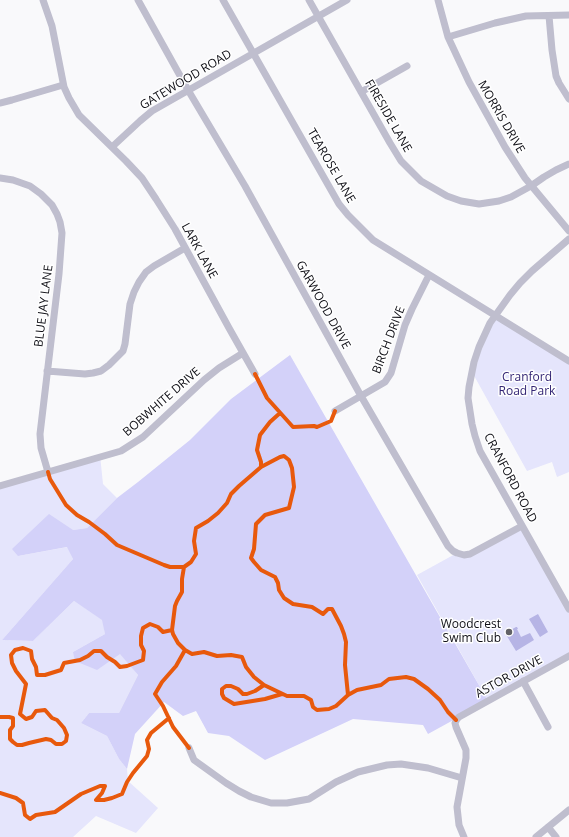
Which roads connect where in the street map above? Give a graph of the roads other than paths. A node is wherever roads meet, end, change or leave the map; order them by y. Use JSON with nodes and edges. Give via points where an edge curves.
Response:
{"nodes":[{"id":1,"x":43,"y":0,"type":"edge"},
{"id":2,"x":138,"y":0,"type":"edge"},
{"id":3,"x":223,"y":0,"type":"edge"},
{"id":4,"x":309,"y":0,"type":"edge"},
{"id":5,"x":347,"y":0,"type":"edge"},
{"id":6,"x":438,"y":0,"type":"edge"},
{"id":7,"x":569,"y":15,"type":"edge"},
{"id":8,"x":318,"y":16,"type":"junction"},
{"id":9,"x":549,"y":16,"type":"junction"},
{"id":10,"x":448,"y":37,"type":"junction"},
{"id":11,"x":254,"y":54,"type":"junction"},
{"id":12,"x":407,"y":66,"type":"dead end"},
{"id":13,"x":63,"y":85,"type":"junction"},
{"id":14,"x":188,"y":90,"type":"junction"},
{"id":15,"x":361,"y":92,"type":"junction"},
{"id":16,"x":569,"y":99,"type":"edge"},
{"id":17,"x":0,"y":103,"type":"edge"},
{"id":18,"x":112,"y":147,"type":"junction"},
{"id":19,"x":569,"y":164,"type":"edge"},
{"id":20,"x":0,"y":178,"type":"edge"},
{"id":21,"x":531,"y":186,"type":"junction"},
{"id":22,"x":569,"y":231,"type":"edge"},
{"id":23,"x":569,"y":239,"type":"edge"},
{"id":24,"x":185,"y":248,"type":"junction"},
{"id":25,"x":429,"y":275,"type":"junction"},
{"id":26,"x":496,"y":315,"type":"junction"},
{"id":27,"x":243,"y":354,"type":"junction"},
{"id":28,"x":569,"y":361,"type":"edge"},
{"id":29,"x":47,"y":372,"type":"junction"},
{"id":30,"x":255,"y":374,"type":"dead end"},
{"id":31,"x":361,"y":396,"type":"junction"},
{"id":32,"x":335,"y":411,"type":"dead end"},
{"id":33,"x":48,"y":472,"type":"junction"},
{"id":34,"x":0,"y":486,"type":"edge"},
{"id":35,"x":522,"y":526,"type":"junction"},
{"id":36,"x":569,"y":609,"type":"edge"},
{"id":37,"x":569,"y":656,"type":"edge"},
{"id":38,"x":523,"y":681,"type":"junction"},
{"id":39,"x":548,"y":726,"type":"dead end"},
{"id":40,"x":189,"y":748,"type":"dead end"},
{"id":41,"x":462,"y":778,"type":"junction"},
{"id":42,"x":569,"y":810,"type":"edge"},
{"id":43,"x":548,"y":827,"type":"junction"},
{"id":44,"x":464,"y":837,"type":"edge"},
{"id":45,"x":536,"y":837,"type":"edge"},
{"id":46,"x":556,"y":837,"type":"edge"}],
"edges":[{"from":1,"to":13,"type":"street","via":[[52,26]]},
{"from":2,"to":14,"type":"street","name":"GARWOOD DRIVE"},
{"from":3,"to":11,"type":"street","name":"TEAROSE LANE"},
{"from":4,"to":8,"type":"street","name":"FIRESIDE LANE"},
{"from":5,"to":8,"type":"street","name":"GATEWOOD ROAD"},
{"from":6,"to":10,"type":"street","name":"MORRIS DRIVE"},
{"from":7,"to":9,"type":"street"},
{"from":8,"to":11,"type":"street","name":"GATEWOOD ROAD"},
{"from":8,"to":15,"type":"street","name":"FIRESIDE LANE"},
{"from":9,"to":10,"type":"street","via":[[526,16],[495,22]]},
{"from":9,"to":16,"type":"street","via":[[556,76]]},
{"from":10,"to":21,"type":"street","name":"MORRIS DRIVE","via":[[468,82],[505,147]]},
{"from":11,"to":14,"type":"street","name":"GATEWOOD ROAD"},
{"from":11,"to":25,"type":"street","name":"TEAROSE LANE","via":[[339,204],[373,240]]},
{"from":12,"to":15,"type":"street"},
{"from":13,"to":17,"type":"street"},
{"from":13,"to":18,"type":"street","via":[[79,115]]},
{"from":14,"to":18,"type":"street","name":"GATEWOOD ROAD","via":[[152,111]]},
{"from":14,"to":31,"type":"street","name":"GARWOOD DRIVE"},
{"from":15,"to":21,"type":"street","name":"FIRESIDE LANE","via":[[401,161],[421,180],[447,196],[480,204],[511,197]]},
{"from":18,"to":24,"type":"street","name":"LARK LANE","via":[[142,178]]},
{"from":19,"to":21,"type":"street","name":"FIRESIDE LANE"},
{"from":20,"to":29,"type":"street","name":"BLUE JAY LANE","via":[[30,186],[41,194],[52,205],[60,222],[62,233],[59,274]]},
{"from":21,"to":22,"type":"street","name":"MORRIS DRIVE"},
{"from":23,"to":26,"type":"street","name":"CRANFORD ROAD","via":[[520,283]]},
{"from":24,"to":27,"type":"street","name":"LARK LANE"},
{"from":24,"to":29,"type":"street","via":[[154,266],[139,282],[130,304],[123,351],[117,358],[101,371],[93,373]]},
{"from":25,"to":26,"type":"street","name":"TEAROSE LANE"},
{"from":25,"to":31,"type":"street","name":"BIRCH DRIVE","via":[[405,325],[391,373],[385,382]]},
{"from":26,"to":28,"type":"street","name":"TEAROSE LANE"},
{"from":26,"to":35,"type":"street","name":"CRANFORD ROAD","via":[[479,347],[468,398],[480,451]]},
{"from":27,"to":30,"type":"street","name":"LARK LANE"},
{"from":27,"to":33,"type":"street","name":"BOBWHITE DRIVE","via":[[204,380],[143,437],[121,452]]},
{"from":29,"to":33,"type":"street","name":"BLUE JAY LANE","via":[[40,434]]},
{"from":31,"to":32,"type":"street","name":"BIRCH DRIVE"},
{"from":31,"to":35,"type":"street","name":"GARWOOD DRIVE","via":[[453,551],[471,554]]},
{"from":33,"to":34,"type":"street","name":"BOBWHITE DRIVE"},
{"from":35,"to":36,"type":"street","name":"CRANFORD ROAD"},
{"from":37,"to":38,"type":"street","name":"ASTOR DRIVE"},
{"from":38,"to":39,"type":"street"},
{"from":38,"to":41,"type":"street","name":"ASTOR DRIVE","via":[[456,721],[455,726],[466,750]]},
{"from":40,"to":41,"type":"street","via":[[194,760],[226,783],[252,797],[271,803],[308,799],[358,772],[387,765],[401,764],[428,768]]},
{"from":41,"to":44,"type":"street","via":[[456,807]]},
{"from":42,"to":43,"type":"street"},
{"from":43,"to":45,"type":"street"},
{"from":43,"to":46,"type":"street"}]}
